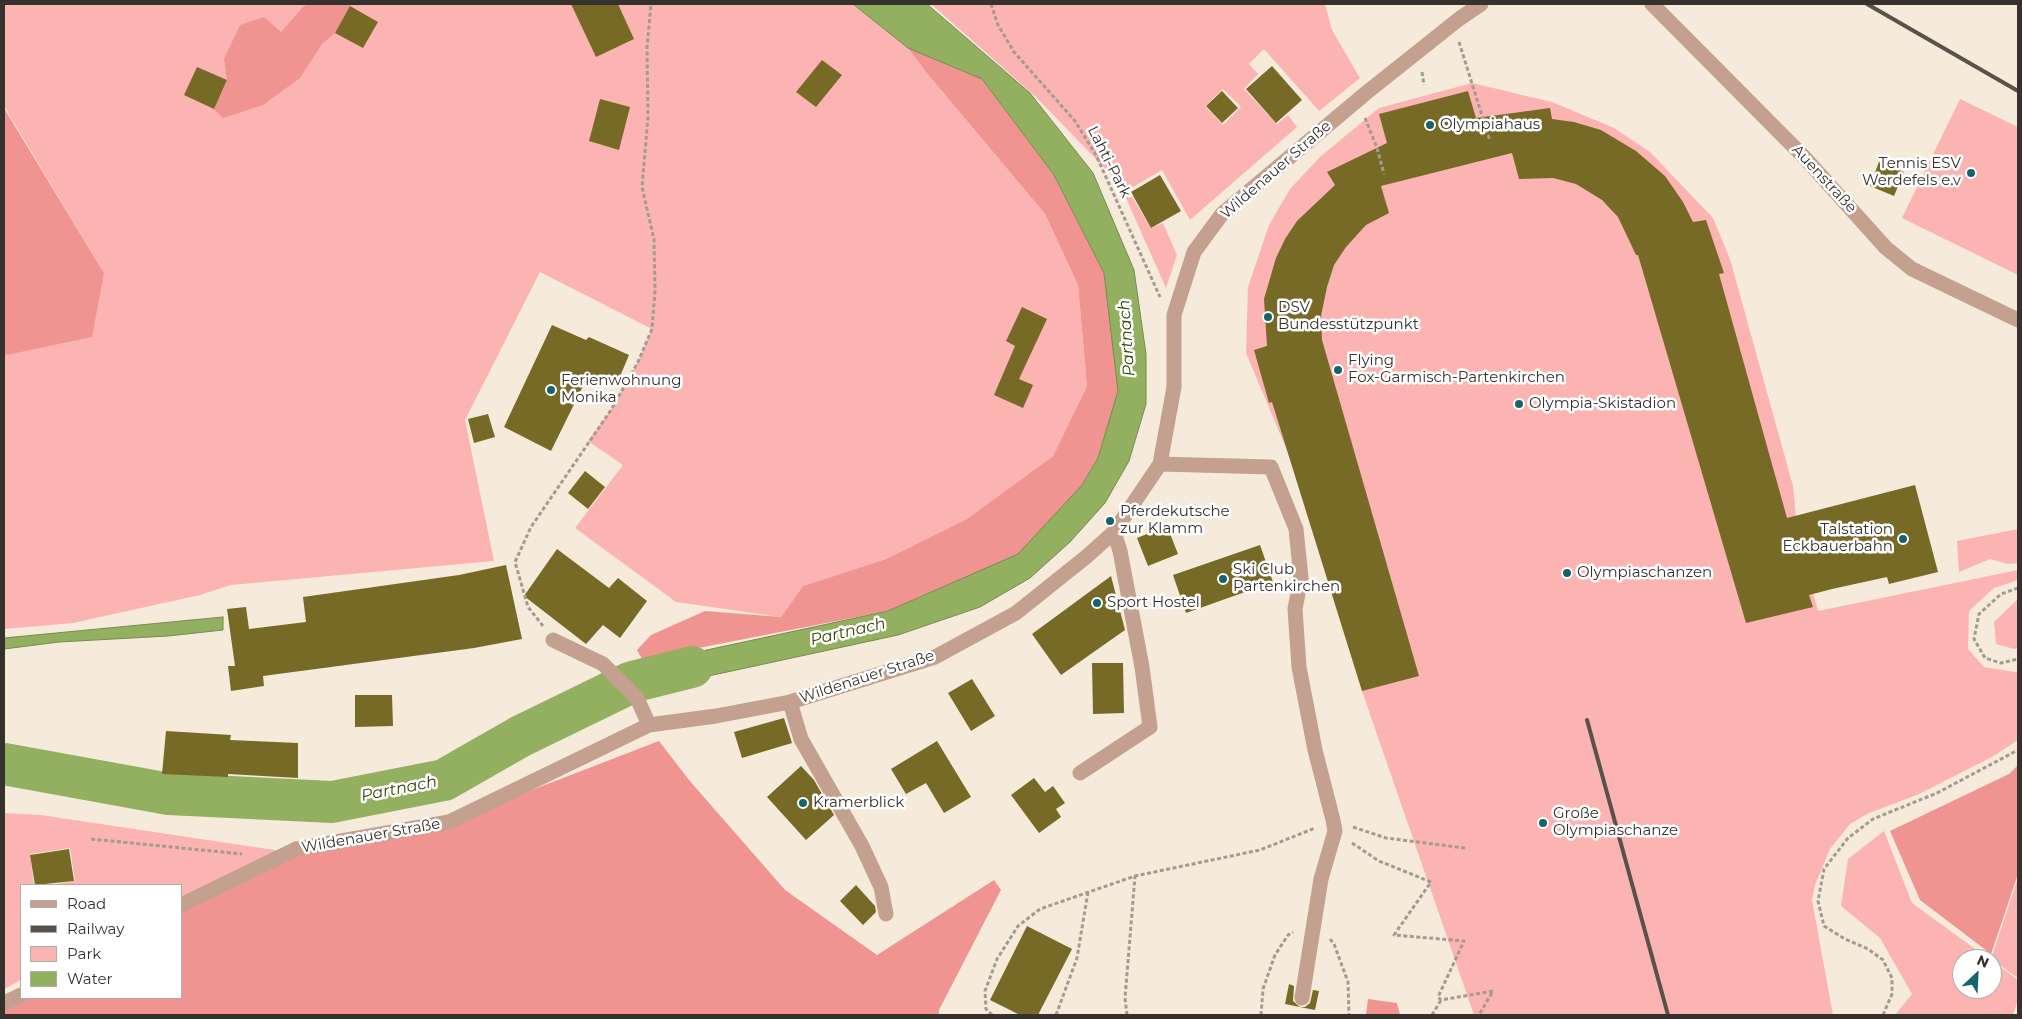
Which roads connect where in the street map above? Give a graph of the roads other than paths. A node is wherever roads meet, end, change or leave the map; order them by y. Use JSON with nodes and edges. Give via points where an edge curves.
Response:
{"nodes":[{"id":1,"x":1481,"y":4,"type":"edge"},
{"id":2,"x":1652,"y":4,"type":"edge"},
{"id":3,"x":2018,"y":320,"type":"edge"},
{"id":4,"x":1160,"y":464,"type":"junction"},
{"id":5,"x":1114,"y":532,"type":"junction"},
{"id":6,"x":553,"y":640,"type":"road end"},
{"id":7,"x":790,"y":702,"type":"junction"},
{"id":8,"x":649,"y":725,"type":"junction"},
{"id":9,"x":1080,"y":772,"type":"dead end"},
{"id":10,"x":182,"y":905,"type":"edge"},
{"id":11,"x":886,"y":914,"type":"dead end"},
{"id":12,"x":20,"y":995,"type":"edge"},
{"id":13,"x":1302,"y":998,"type":"dead end"},
{"id":14,"x":4,"y":1002,"type":"edge"}],
"edges":[{"from":1,"to":4,"type":"street","name":"Wildenauer Straße","via":[[1358,100],[1222,214],[1194,252],[1174,315],[1174,387]]},
{"from":2,"to":3,"type":"street","name":"Auenstraße","via":[[1748,92],[1886,248],[1912,269]]},
{"from":4,"to":5,"type":"street","name":"Wildenauer Straße"},
{"from":4,"to":13,"type":"street","via":[[1271,467],[1296,528],[1301,578],[1296,609],[1299,667],[1334,825],[1321,879]]},
{"from":5,"to":7,"type":"street","name":"Wildenauer Straße","via":[[1016,613],[935,658]]},
{"from":5,"to":9,"type":"street","via":[[1142,667],[1150,727]]},
{"from":6,"to":8,"type":"street","via":[[603,664],[637,698]]},
{"from":7,"to":8,"type":"street","name":"Wildenauer Straße"},
{"from":7,"to":11,"type":"street","via":[[801,739],[862,846],[881,887]]},
{"from":8,"to":10,"type":"street","name":"Wildenauer Straße","via":[[449,822],[296,848]]},
{"from":12,"to":14,"type":"street"}]}
